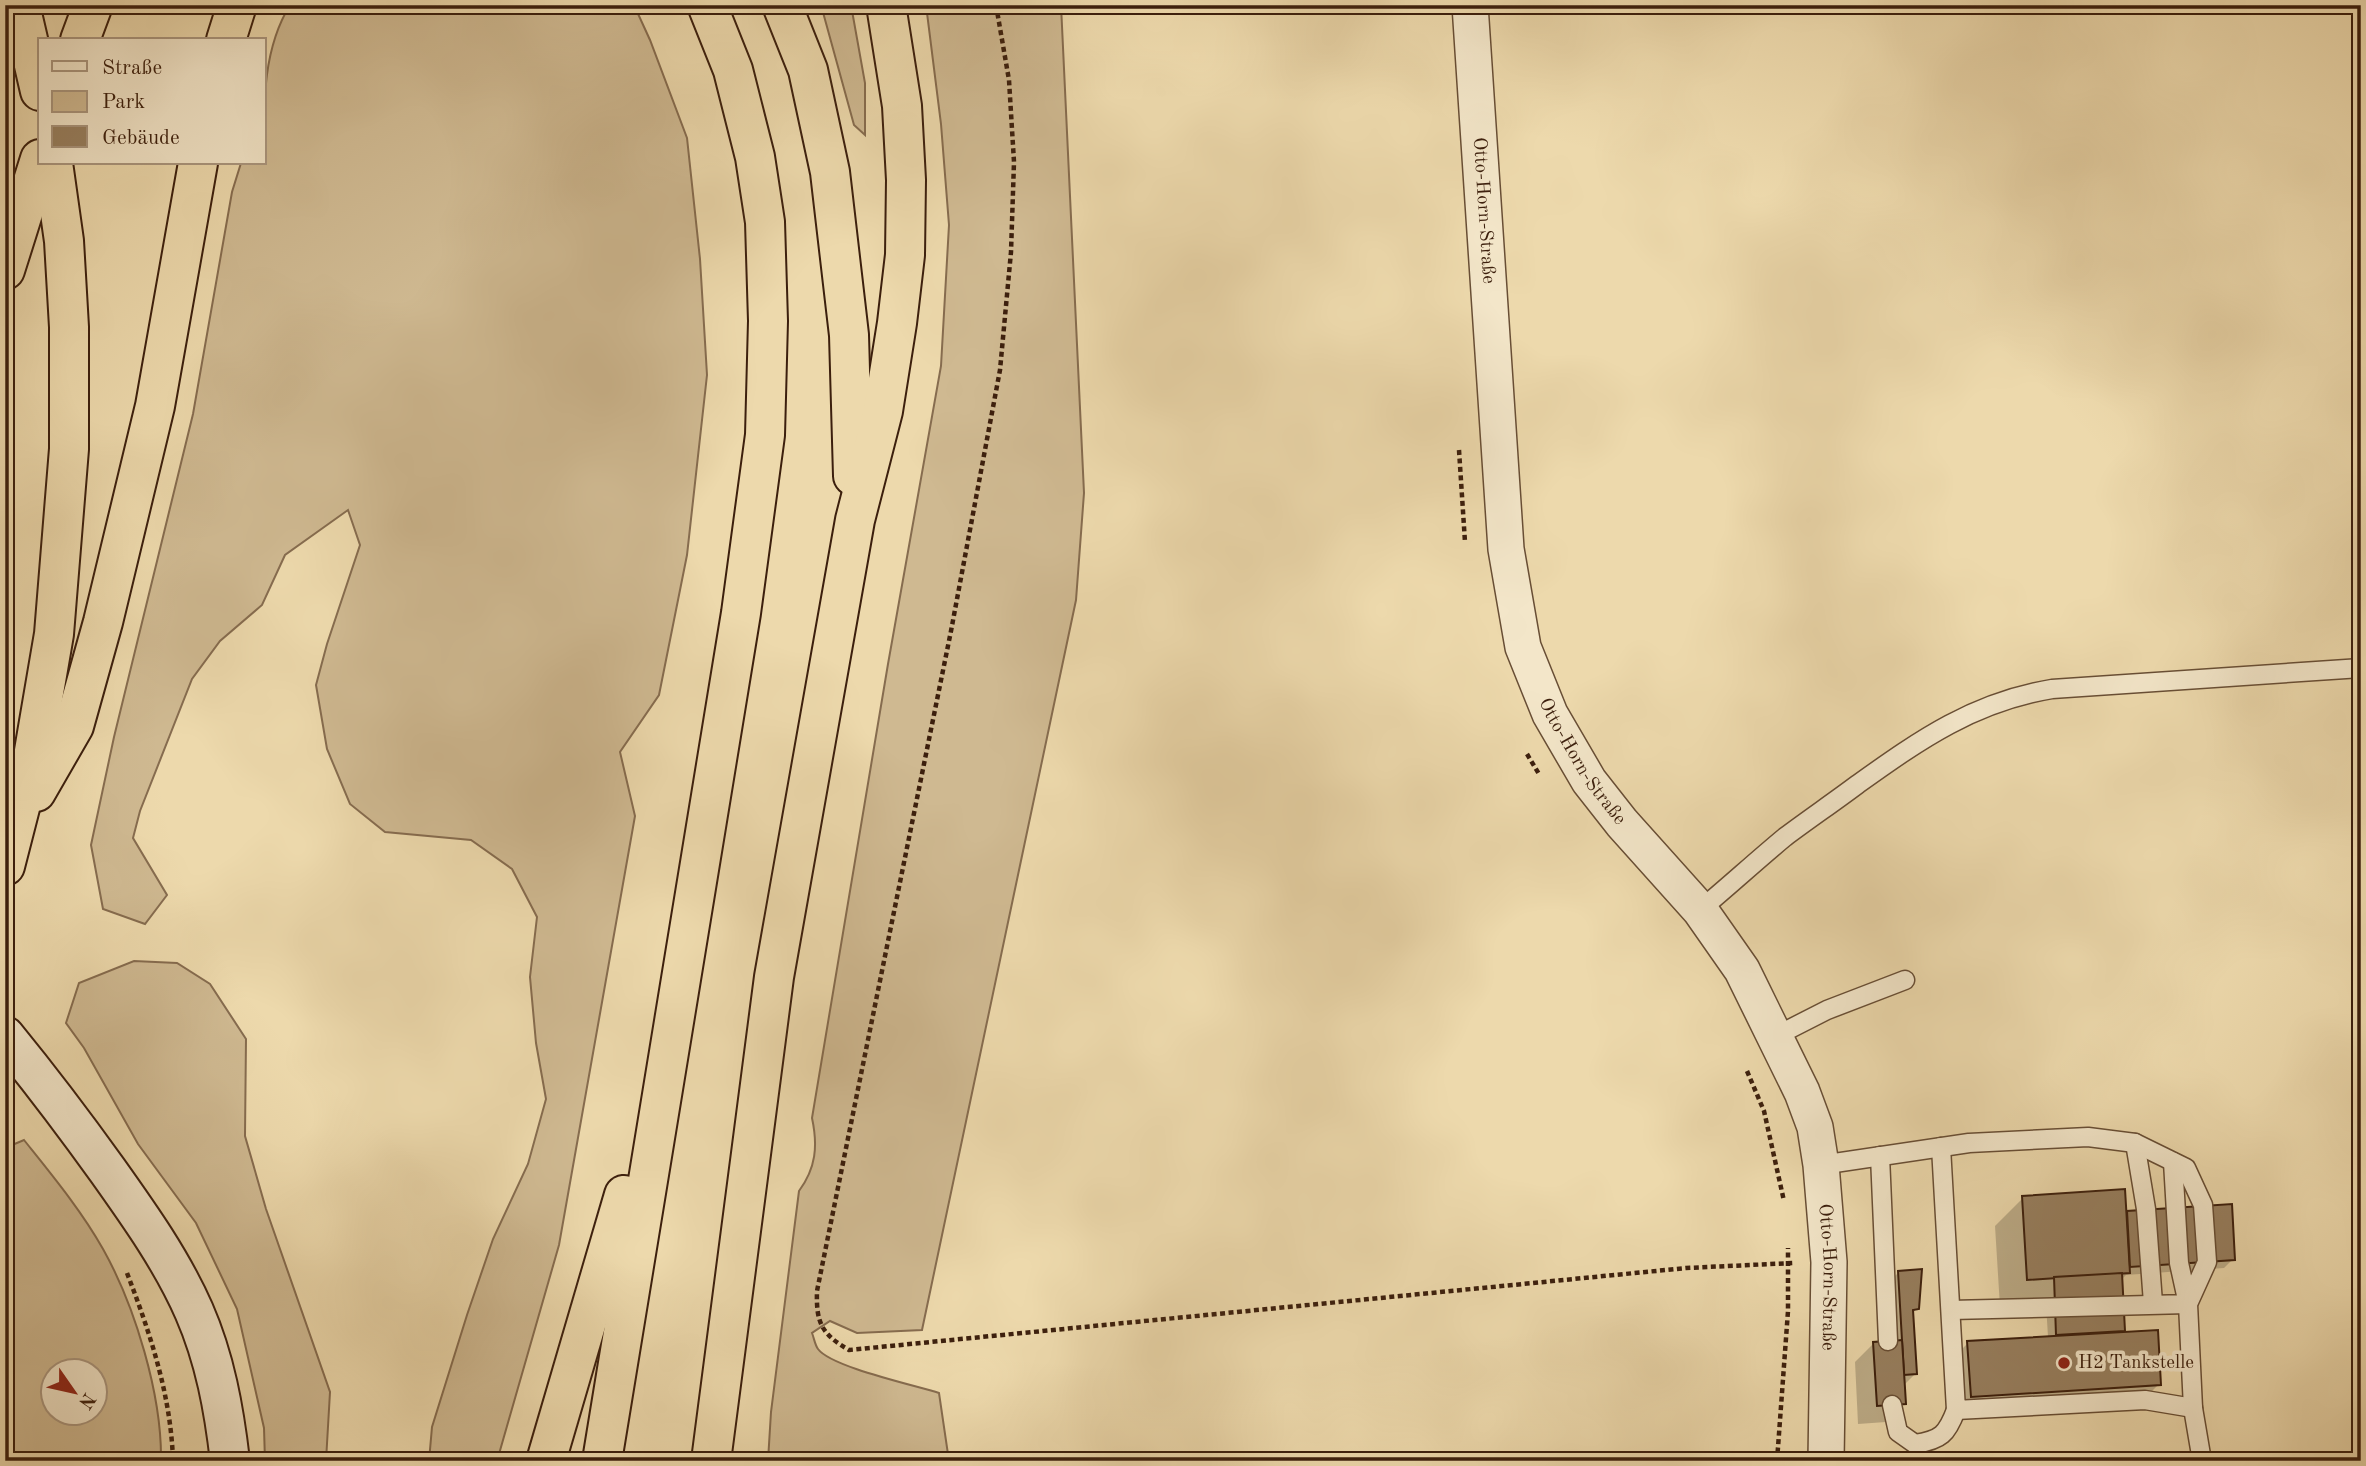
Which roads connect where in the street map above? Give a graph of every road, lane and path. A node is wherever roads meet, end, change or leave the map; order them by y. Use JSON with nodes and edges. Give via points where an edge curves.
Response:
{"nodes":[{"id":1,"x":20,"y":5,"type":"edge"},
{"id":2,"x":93,"y":5,"type":"edge"},
{"id":3,"x":237,"y":5,"type":"edge"},
{"id":4,"x":782,"y":5,"type":"edge"},
{"id":5,"x":886,"y":5,"type":"edge"},
{"id":6,"x":996,"y":5,"type":"edge"},
{"id":7,"x":1470,"y":5,"type":"edge"},
{"id":8,"x":707,"y":9,"type":"edge"},
{"id":9,"x":81,"y":38,"type":"edge"},
{"id":10,"x":227,"y":38,"type":"edge"},
{"id":11,"x":38,"y":82,"type":"edge"},
{"id":12,"x":38,"y":164,"type":"edge"},
{"id":13,"x":53,"y":164,"type":"edge"},
{"id":14,"x":198,"y":164,"type":"edge"},
{"id":15,"x":5,"y":270,"type":"edge"},
{"id":16,"x":855,"y":520,"type":"junction"},
{"id":17,"x":2361,"y":667,"type":"edge"},
{"id":18,"x":16,"y":827,"type":"junction"},
{"id":19,"x":5,"y":866,"type":"edge"},
{"id":20,"x":1700,"y":910,"type":"junction"},
{"id":21,"x":1905,"y":980,"type":"dead end"},
{"id":22,"x":671,"y":1035,"type":"junction"},
{"id":23,"x":5,"y":1036,"type":"edge"},
{"id":24,"x":1776,"y":1036,"type":"junction"},
{"id":25,"x":2134,"y":1143,"type":"junction"},
{"id":26,"x":1941,"y":1147,"type":"junction"},
{"id":27,"x":1880,"y":1156,"type":"junction"},
{"id":28,"x":2173,"y":1162,"type":"junction"},
{"id":29,"x":1821,"y":1165,"type":"junction"},
{"id":30,"x":1829,"y":1262,"type":"junction"},
{"id":31,"x":124,"y":1265,"type":"dead end"},
{"id":32,"x":2153,"y":1303,"type":"junction"},
{"id":33,"x":2188,"y":1304,"type":"junction"},
{"id":34,"x":1951,"y":1310,"type":"junction"},
{"id":35,"x":1888,"y":1341,"type":"dead end"},
{"id":36,"x":1892,"y":1405,"type":"dead end"},
{"id":37,"x":2193,"y":1408,"type":"junction"},
{"id":38,"x":1956,"y":1410,"type":"junction"},
{"id":39,"x":173,"y":1461,"type":"edge"},
{"id":40,"x":230,"y":1461,"type":"edge"},
{"id":41,"x":547,"y":1461,"type":"edge"},
{"id":42,"x":602,"y":1461,"type":"edge"},
{"id":43,"x":711,"y":1461,"type":"edge"},
{"id":44,"x":1826,"y":1461,"type":"edge"},
{"id":45,"x":2202,"y":1461,"type":"edge"}],
"edges":[{"from":1,"to":11,"type":"highway"},
{"from":2,"to":9,"type":"highway"},
{"from":3,"to":10,"type":"highway"},
{"from":4,"to":16,"type":"highway","via":[[807,70],[830,172],[849,335]]},
{"from":5,"to":16,"type":"highway","via":[[902,106],[905,255],[883,411]]},
{"from":6,"to":30,"type":"path","via":[[1009,80],[1014,162],[1000,370],[817,1291],[816,1316],[830,1340],[849,1350],[1686,1268]]},
{"from":7,"to":20,"type":"street","name":"Otto-Horn-Straße","via":[[1506,550],[1523,647],[1550,713],[1589,781]]},
{"from":8,"to":22,"type":"highway","via":[[733,70],[755,157],[765,222],[765,435],[737,639]]},
{"from":12,"to":15,"type":"highway"},
{"from":13,"to":18,"type":"highway","via":[[69,327],[69,449],[54,634]]},
{"from":14,"to":18,"type":"highway","via":[[155,406],[103,622],[74,726]]},
{"from":16,"to":43,"type":"highway","via":[[775,977]]},
{"from":17,"to":20,"type":"lane","via":[[2052,690],[1993,703],[1914,744],[1786,837]]},
{"from":18,"to":19,"type":"highway"},
{"from":20,"to":24,"type":"street","name":"Otto-Horn-Straße","via":[[1742,970]]},
{"from":21,"to":24,"type":"lane","via":[[1827,1010]]},
{"from":22,"to":41,"type":"highway"},
{"from":22,"to":42,"type":"highway"},
{"from":23,"to":40,"type":"street","via":[[58,1102],[169,1261],[213,1366]]},
{"from":24,"to":29,"type":"street","name":"Otto-Horn-Straße","via":[[1815,1127]]},
{"from":25,"to":26,"type":"lane","via":[[2088,1137]]},
{"from":25,"to":28,"type":"lane"},
{"from":25,"to":32,"type":"lane","via":[[2147,1209]]},
{"from":26,"to":27,"type":"lane"},
{"from":26,"to":34,"type":"lane"},
{"from":27,"to":29,"type":"lane"},
{"from":27,"to":35,"type":"lane"},
{"from":28,"to":33,"type":"lane","via":[[2179,1263]]},
{"from":28,"to":33,"type":"lane","via":[[2186,1168],[2203,1205],[2207,1262]]},
{"from":29,"to":30,"type":"street","name":"Otto-Horn-Straße"},
{"from":30,"to":44,"type":"street","name":"Otto-Horn-Straße"},
{"from":31,"to":39,"type":"path","via":[[163,1384]]},
{"from":32,"to":33,"type":"lane"},
{"from":32,"to":34,"type":"lane"},
{"from":33,"to":37,"type":"lane"},
{"from":34,"to":38,"type":"lane"},
{"from":36,"to":38,"type":"lane","via":[[1898,1432],[1915,1444],[1934,1441],[1950,1428]]},
{"from":37,"to":38,"type":"lane","via":[[2145,1400]]},
{"from":37,"to":45,"type":"lane"}]}
